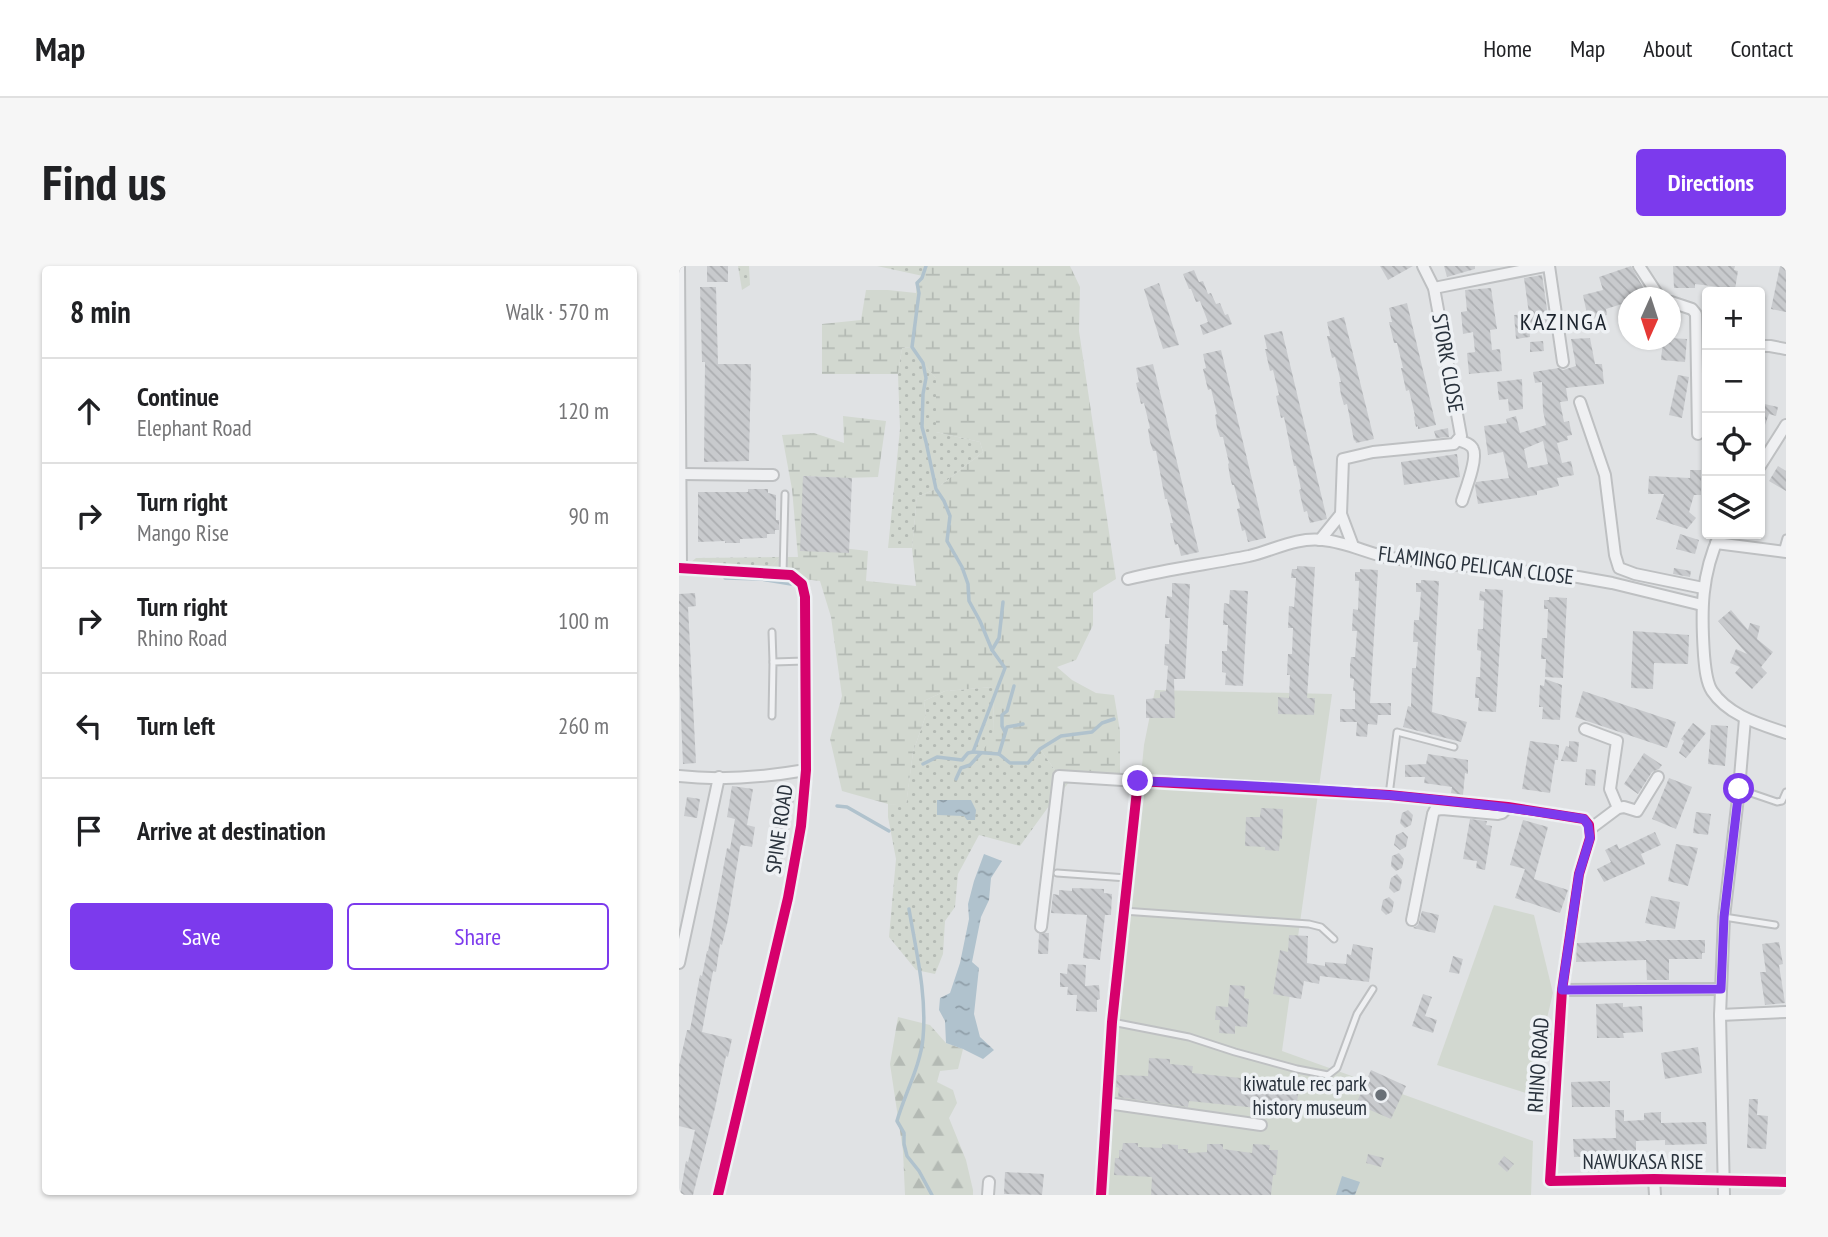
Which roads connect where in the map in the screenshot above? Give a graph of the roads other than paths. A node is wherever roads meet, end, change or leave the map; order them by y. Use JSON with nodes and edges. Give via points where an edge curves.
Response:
{"nodes":[{"id":1,"x":679,"y":266,"type":"edge"},
{"id":2,"x":1423,"y":266,"type":"edge"},
{"id":3,"x":1547,"y":266,"type":"edge"},
{"id":4,"x":1639,"y":266,"type":"edge"},
{"id":5,"x":1653,"y":287,"type":"edge"},
{"id":6,"x":1434,"y":288,"type":"junction"},
{"id":7,"x":1681,"y":305,"type":"edge"},
{"id":8,"x":1702,"y":340,"type":"edge"},
{"id":9,"x":1765,"y":346,"type":"edge"},
{"id":10,"x":1786,"y":349,"type":"edge"},
{"id":11,"x":1563,"y":362,"type":"dead end"},
{"id":12,"x":1580,"y":402,"type":"dead end"},
{"id":13,"x":1786,"y":425,"type":"edge"},
{"id":14,"x":1698,"y":434,"type":"dead end"},
{"id":15,"x":1458,"y":440,"type":"junction"},
{"id":16,"x":1765,"y":458,"type":"edge"},
{"id":17,"x":681,"y":474,"type":"junction"},
{"id":18,"x":773,"y":475,"type":"dead end"},
{"id":19,"x":785,"y":494,"type":"dead end"},
{"id":20,"x":1462,"y":501,"type":"dead end"},
{"id":21,"x":1341,"y":514,"type":"junction"},
{"id":22,"x":1786,"y":538,"type":"edge"},
{"id":23,"x":1718,"y":539,"type":"edge"},
{"id":24,"x":1723,"y":539,"type":"edge"},
{"id":25,"x":1320,"y":540,"type":"junction"},
{"id":26,"x":1353,"y":546,"type":"junction"},
{"id":27,"x":1784,"y":552,"type":"edge"},
{"id":28,"x":680,"y":568,"type":"edge"},
{"id":29,"x":783,"y":574,"type":"junction"},
{"id":30,"x":1128,"y":579,"type":"dead end"},
{"id":31,"x":1703,"y":588,"type":"junction"},
{"id":32,"x":1702,"y":605,"type":"junction"},
{"id":33,"x":772,"y":632,"type":"dead end"},
{"id":34,"x":805,"y":661,"type":"junction"},
{"id":35,"x":773,"y":662,"type":"junction"},
{"id":36,"x":772,"y":716,"type":"dead end"},
{"id":37,"x":1745,"y":719,"type":"junction"},
{"id":38,"x":1585,"y":729,"type":"dead end"},
{"id":39,"x":1786,"y":733,"type":"edge"},
{"id":40,"x":1454,"y":747,"type":"dead end"},
{"id":41,"x":806,"y":770,"type":"junction"},
{"id":42,"x":679,"y":776,"type":"edge"},
{"id":43,"x":719,"y":777,"type":"junction"},
{"id":44,"x":1658,"y":777,"type":"dead end"},
{"id":45,"x":1138,"y":781,"type":"junction"},
{"id":46,"x":1739,"y":789,"type":"junction"},
{"id":47,"x":1786,"y":792,"type":"edge"},
{"id":48,"x":1389,"y":795,"type":"junction"},
{"id":49,"x":1508,"y":807,"type":"junction"},
{"id":50,"x":1618,"y":808,"type":"junction"},
{"id":51,"x":1587,"y":824,"type":"junction"},
{"id":52,"x":1057,"y":873,"type":"dead end"},
{"id":53,"x":1127,"y":878,"type":"junction"},
{"id":54,"x":1123,"y":911,"type":"junction"},
{"id":55,"x":1724,"y":917,"type":"junction"},
{"id":56,"x":1412,"y":920,"type":"dead end"},
{"id":57,"x":1775,"y":925,"type":"dead end"},
{"id":58,"x":1041,"y":927,"type":"dead end"},
{"id":59,"x":1334,"y":939,"type":"dead end"},
{"id":60,"x":679,"y":963,"type":"edge"},
{"id":61,"x":1373,"y":989,"type":"dead end"},
{"id":62,"x":1721,"y":989,"type":"junction"},
{"id":63,"x":1562,"y":990,"type":"junction"},
{"id":64,"x":1786,"y":1012,"type":"edge"},
{"id":65,"x":1720,"y":1015,"type":"junction"},
{"id":66,"x":1112,"y":1022,"type":"junction"},
{"id":67,"x":1107,"y":1102,"type":"junction"},
{"id":68,"x":1261,"y":1125,"type":"dead end"},
{"id":69,"x":1551,"y":1150,"type":"joint"},
{"id":70,"x":1654,"y":1179,"type":"junction"},
{"id":71,"x":1724,"y":1180,"type":"junction"},
{"id":72,"x":1550,"y":1181,"type":"junction"},
{"id":73,"x":989,"y":1182,"type":"dead end"},
{"id":74,"x":1786,"y":1182,"type":"edge"},
{"id":75,"x":718,"y":1195,"type":"edge"},
{"id":76,"x":988,"y":1195,"type":"edge"},
{"id":77,"x":1101,"y":1195,"type":"edge"},
{"id":78,"x":1549,"y":1195,"type":"edge"},
{"id":79,"x":1655,"y":1195,"type":"edge"},
{"id":80,"x":1724,"y":1195,"type":"edge"}],
"edges":[{"from":1,"to":17,"type":"street"},
{"from":2,"to":6,"type":"street","name":"STORK CLOSE"},
{"from":3,"to":6,"type":"street"},
{"from":3,"to":11,"type":"street"},
{"from":4,"to":5,"type":"street"},
{"from":6,"to":15,"type":"street","name":"STORK CLOSE","via":[[1460,429]]},
{"from":7,"to":8,"type":"street","via":[[1696,314]]},
{"from":8,"to":14,"type":"street"},
{"from":9,"to":10,"type":"street"},
{"from":12,"to":31,"type":"street","via":[[1605,475],[1619,568]]},
{"from":13,"to":16,"type":"street"},
{"from":15,"to":20,"type":"street","via":[[1474,450],[1475,458]]},
{"from":15,"to":21,"type":"street","name":"STORK CLOSE","via":[[1343,459]]},
{"from":17,"to":18,"type":"street"},
{"from":17,"to":28,"type":"street"},
{"from":19,"to":29,"type":"lane"},
{"from":21,"to":25,"type":"street"},
{"from":21,"to":26,"type":"street","name":"STORK CLOSE"},
{"from":22,"to":27,"type":"lane"},
{"from":23,"to":31,"type":"street"},
{"from":24,"to":27,"type":"street"},
{"from":25,"to":26,"type":"street","name":"FLAMINGO PELICAN CLOSE"},
{"from":25,"to":30,"type":"street","name":"FLAMINGO PELICAN CLOSE","via":[[1282,544],[1252,555]]},
{"from":26,"to":32,"type":"street","name":"FLAMINGO PELICAN CLOSE","via":[[1390,558],[1589,579]]},
{"from":28,"to":29,"type":"street"},
{"from":29,"to":34,"type":"street","name":"SPINE ROAD","via":[[802,584]]},
{"from":31,"to":32,"type":"street"},
{"from":32,"to":37,"type":"street","via":[[1710,689]]},
{"from":33,"to":35,"type":"lane"},
{"from":34,"to":35,"type":"lane"},
{"from":34,"to":41,"type":"street","name":"SPINE ROAD"},
{"from":35,"to":36,"type":"lane"},
{"from":37,"to":39,"type":"street"},
{"from":37,"to":46,"type":"street"},
{"from":38,"to":50,"type":"street","via":[[1617,741],[1610,789]]},
{"from":40,"to":48,"type":"lane","via":[[1397,732]]},
{"from":41,"to":43,"type":"street"},
{"from":41,"to":75,"type":"street","name":"SPINE ROAD","via":[[788,898]]},
{"from":42,"to":43,"type":"street"},
{"from":43,"to":60,"type":"street"},
{"from":44,"to":50,"type":"street","via":[[1637,811]]},
{"from":45,"to":48,"type":"street"},
{"from":45,"to":53,"type":"street"},
{"from":45,"to":58,"type":"street","via":[[1059,776]]},
{"from":46,"to":47,"type":"lane","via":[[1777,802]]},
{"from":46,"to":55,"type":"street"},
{"from":48,"to":49,"type":"street"},
{"from":49,"to":51,"type":"street"},
{"from":49,"to":56,"type":"street","via":[[1498,814],[1435,810]]},
{"from":50,"to":51,"type":"street"},
{"from":51,"to":63,"type":"street","name":"RHINO ROAD","via":[[1590,838],[1579,874]]},
{"from":52,"to":53,"type":"lane"},
{"from":53,"to":54,"type":"street"},
{"from":54,"to":59,"type":"lane","via":[[1310,923]]},
{"from":54,"to":66,"type":"street"},
{"from":55,"to":57,"type":"lane"},
{"from":55,"to":62,"type":"street"},
{"from":61,"to":66,"type":"lane","via":[[1357,1014],[1337,1068],[1328,1075],[1189,1037]]},
{"from":62,"to":63,"type":"street"},
{"from":62,"to":65,"type":"street"},
{"from":63,"to":69,"type":"street","name":"RHINO ROAD"},
{"from":64,"to":65,"type":"street"},
{"from":65,"to":71,"type":"street"},
{"from":66,"to":67,"type":"street"},
{"from":67,"to":68,"type":"street"},
{"from":67,"to":77,"type":"street"},
{"from":69,"to":72,"type":"street","name":"NAWUKASA RISE"},
{"from":70,"to":71,"type":"street","name":"NAWUKASA RISE"},
{"from":70,"to":72,"type":"street","name":"NAWUKASA RISE"},
{"from":70,"to":79,"type":"street"},
{"from":71,"to":74,"type":"street","name":"NAWUKASA RISE"},
{"from":71,"to":80,"type":"street"},
{"from":72,"to":78,"type":"street"},
{"from":73,"to":76,"type":"street"}]}
